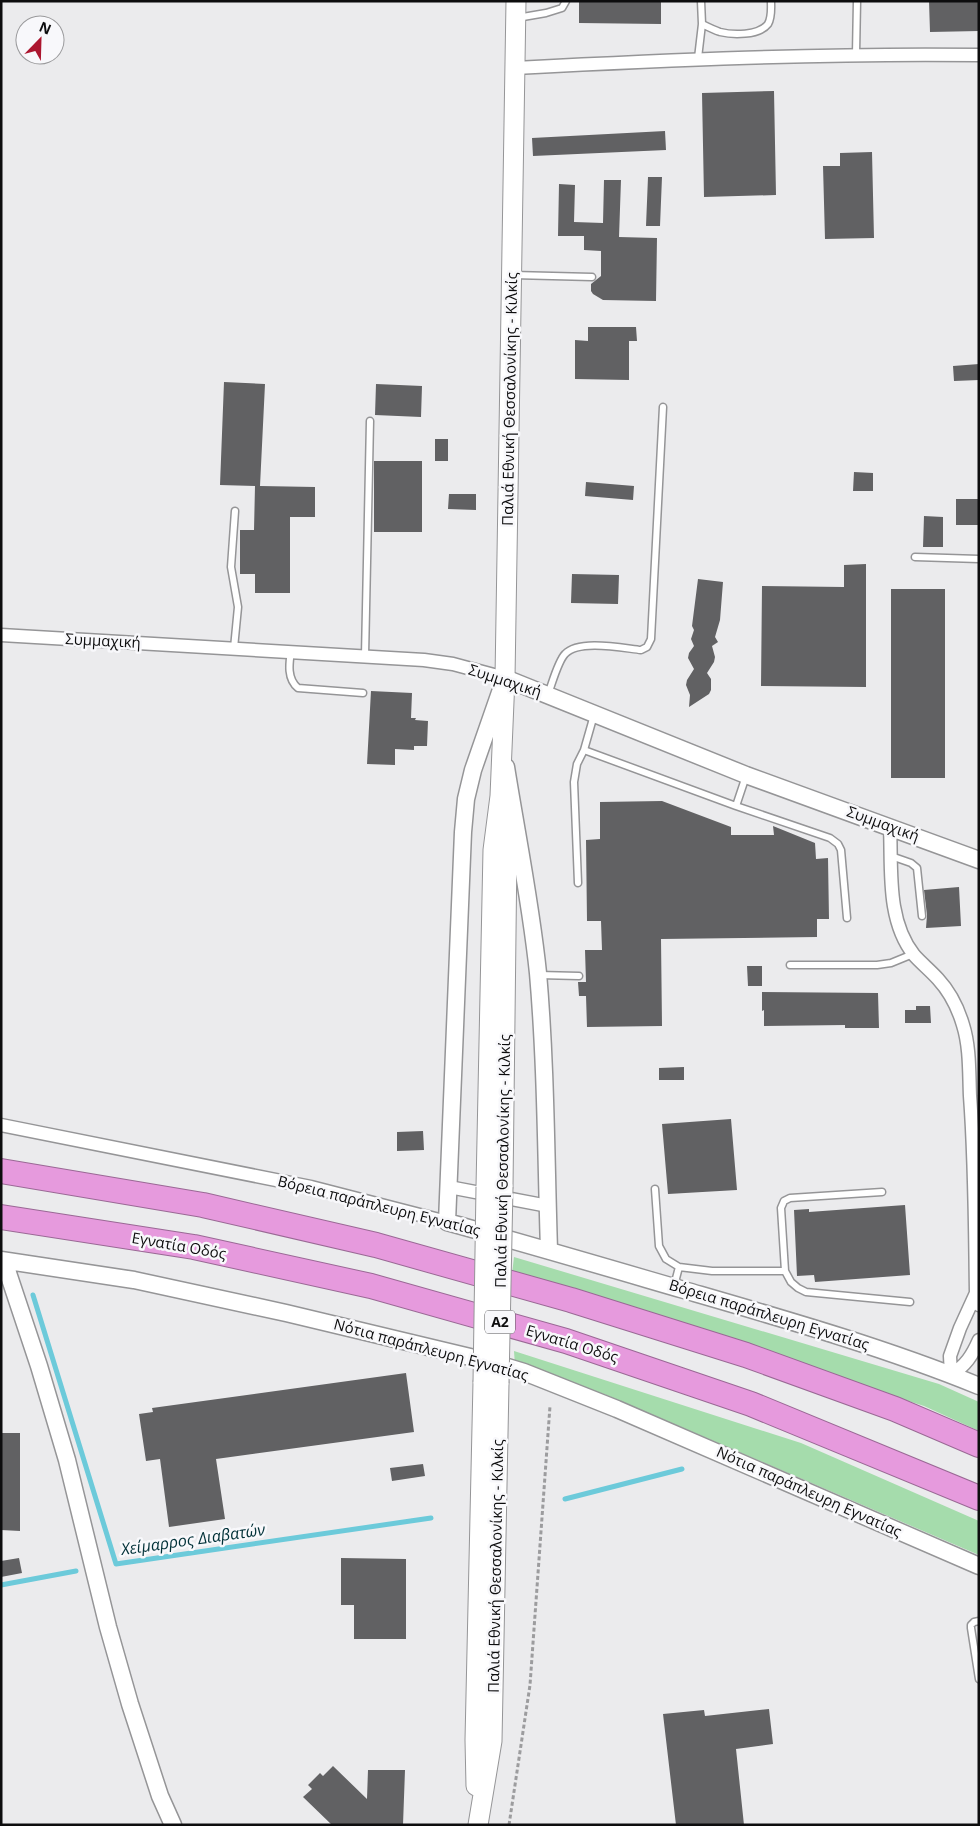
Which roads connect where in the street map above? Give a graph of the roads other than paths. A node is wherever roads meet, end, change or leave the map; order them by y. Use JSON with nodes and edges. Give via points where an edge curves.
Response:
{"nodes":[{"id":1,"x":566,"y":1,"type":"edge"},
{"id":2,"x":701,"y":1,"type":"edge"},
{"id":3,"x":771,"y":1,"type":"edge"},
{"id":4,"x":857,"y":1,"type":"edge"},
{"id":5,"x":516,"y":10,"type":"edge"},
{"id":6,"x":702,"y":24,"type":"junction"},
{"id":7,"x":856,"y":54,"type":"junction"},
{"id":8,"x":979,"y":55,"type":"edge"},
{"id":9,"x":698,"y":58,"type":"junction"},
{"id":10,"x":515,"y":68,"type":"junction"},
{"id":11,"x":512,"y":275,"type":"junction"},
{"id":12,"x":592,"y":277,"type":"dead end"},
{"id":13,"x":663,"y":407,"type":"dead end"},
{"id":14,"x":370,"y":422,"type":"dead end"},
{"id":15,"x":235,"y":511,"type":"dead end"},
{"id":16,"x":915,"y":557,"type":"dead end"},
{"id":17,"x":979,"y":559,"type":"edge"},
{"id":18,"x":1,"y":635,"type":"edge"},
{"id":19,"x":234,"y":648,"type":"junction"},
{"id":20,"x":292,"y":651,"type":"junction"},
{"id":21,"x":365,"y":656,"type":"junction"},
{"id":22,"x":504,"y":678,"type":"junction"},
{"id":23,"x":363,"y":693,"type":"dead end"},
{"id":24,"x":548,"y":695,"type":"junction"},
{"id":25,"x":594,"y":715,"type":"junction"},
{"id":26,"x":502,"y":740,"type":"junction"},
{"id":27,"x":584,"y":750,"type":"junction"},
{"id":28,"x":746,"y":775,"type":"junction"},
{"id":29,"x":736,"y":806,"type":"junction"},
{"id":30,"x":890,"y":826,"type":"junction"},
{"id":31,"x":891,"y":856,"type":"junction"},
{"id":32,"x":979,"y":860,"type":"edge"},
{"id":33,"x":578,"y":883,"type":"dead end"},
{"id":34,"x":922,"y":916,"type":"dead end"},
{"id":35,"x":847,"y":918,"type":"dead end"},
{"id":36,"x":913,"y":954,"type":"junction"},
{"id":37,"x":790,"y":965,"type":"dead end"},
{"id":38,"x":538,"y":975,"type":"junction"},
{"id":39,"x":579,"y":976,"type":"dead end"},
{"id":40,"x":1,"y":1126,"type":"edge"},
{"id":41,"x":977,"y":1166,"type":"edge"},
{"id":42,"x":1,"y":1171,"type":"edge"},
{"id":43,"x":449,"y":1186,"type":"junction"},
{"id":44,"x":655,"y":1189,"type":"dead end"},
{"id":45,"x":882,"y":1192,"type":"dead end"},
{"id":46,"x":548,"y":1206,"type":"junction"},
{"id":47,"x":1,"y":1217,"type":"edge"},
{"id":48,"x":448,"y":1222,"type":"junction"},
{"id":49,"x":549,"y":1250,"type":"junction"},
{"id":50,"x":3,"y":1260,"type":"edge"},
{"id":51,"x":679,"y":1267,"type":"junction"},
{"id":52,"x":784,"y":1271,"type":"junction"},
{"id":53,"x":674,"y":1287,"type":"junction"},
{"id":54,"x":977,"y":1299,"type":"edge"},
{"id":55,"x":910,"y":1302,"type":"dead end"},
{"id":56,"x":979,"y":1340,"type":"edge"},
{"id":57,"x":952,"y":1375,"type":"junction"},
{"id":58,"x":979,"y":1386,"type":"edge"},
{"id":59,"x":979,"y":1446,"type":"edge"},
{"id":60,"x":979,"y":1498,"type":"edge"},
{"id":61,"x":979,"y":1566,"type":"edge"},
{"id":62,"x":979,"y":1621,"type":"edge"},
{"id":63,"x":979,"y":1679,"type":"edge"},
{"id":64,"x":173,"y":1825,"type":"edge"},
{"id":65,"x":477,"y":1825,"type":"edge"}],
"edges":[{"from":1,"to":5,"type":"lane","via":[[562,8],[546,13]]},
{"from":2,"to":6,"type":"lane"},
{"from":3,"to":6,"type":"lane","via":[[771,16],[759,31],[721,32]]},
{"from":4,"to":7,"type":"lane"},
{"from":5,"to":10,"type":"main road","name":"Παλιά Εθνική Θεσσαλονίκης - Κιλκίς"},
{"from":6,"to":9,"type":"lane"},
{"from":7,"to":8,"type":"street"},
{"from":7,"to":9,"type":"street"},
{"from":9,"to":10,"type":"street"},
{"from":10,"to":11,"type":"main road","name":"Παλιά Εθνική Θεσσαλονίκης - Κιλκίς"},
{"from":11,"to":12,"type":"lane"},
{"from":11,"to":22,"type":"main road","name":"Παλιά Εθνική Θεσσαλονίκης - Κιλκίς"},
{"from":13,"to":24,"type":"lane","via":[[651,639],[642,650],[586,645],[572,648],[563,655]]},
{"from":14,"to":21,"type":"lane"},
{"from":15,"to":19,"type":"lane","via":[[231,567],[238,607]]},
{"from":16,"to":17,"type":"lane"},
{"from":18,"to":19,"type":"street","name":"Συμμαχική"},
{"from":19,"to":20,"type":"street","name":"Συμμαχική"},
{"from":20,"to":21,"type":"street","name":"Συμμαχική"},
{"from":20,"to":23,"type":"lane","via":[[289,665],[292,683],[298,688]]},
{"from":21,"to":22,"type":"street","name":"Συμμαχική","via":[[453,664]]},
{"from":22,"to":24,"type":"street","name":"Συμμαχική"},
{"from":22,"to":26,"type":"main road","name":"Παλιά Εθνική Θεσσαλονίκης - Κιλκίς"},
{"from":22,"to":43,"type":"street","via":[[466,799]]},
{"from":24,"to":25,"type":"street","name":"Συμμαχική"},
{"from":25,"to":27,"type":"lane"},
{"from":25,"to":28,"type":"street","name":"Συμμαχική"},
{"from":26,"to":38,"type":"street"},
{"from":26,"to":65,"type":"main road","name":"Παλιά Εθνική Θεσσαλονίκης - Κιλκίς","bridge":true,"via":[[500,796],[492,850],[495,1187],[491,1383],[475,1730]]},
{"from":27,"to":29,"type":"lane"},
{"from":27,"to":33,"type":"lane","via":[[577,764],[574,782]]},
{"from":28,"to":29,"type":"lane"},
{"from":28,"to":30,"type":"street","name":"Συμμαχική"},
{"from":29,"to":35,"type":"lane","via":[[825,836],[838,844]]},
{"from":30,"to":31,"type":"street"},
{"from":30,"to":32,"type":"street","name":"Συμμαχική"},
{"from":31,"to":34,"type":"lane","via":[[917,868]]},
{"from":31,"to":36,"type":"street","via":[[895,916]]},
{"from":36,"to":37,"type":"lane","via":[[877,965]]},
{"from":36,"to":41,"type":"street","via":[[950,994],[964,1026]]},
{"from":38,"to":39,"type":"lane"},
{"from":38,"to":46,"type":"street"},
{"from":40,"to":48,"type":"street","name":"Βόρεια παράπλευρη Εγνατίας","via":[[311,1187]]},
{"from":41,"to":54,"type":"street"},
{"from":42,"to":59,"type":"highway","via":[[213,1207],[376,1245],[552,1294],[746,1355],[895,1409]]},
{"from":43,"to":46,"type":"street"},
{"from":43,"to":48,"type":"street"},
{"from":44,"to":51,"type":"lane","via":[[659,1246],[666,1259]]},
{"from":45,"to":52,"type":"lane","via":[[784,1201],[781,1208]]},
{"from":46,"to":49,"type":"street"},
{"from":47,"to":60,"type":"highway","name":"Εγνατία Οδός","number":"Α2","via":[[194,1247],[371,1286],[566,1340],[751,1404]]},
{"from":48,"to":49,"type":"street","name":"Βόρεια παράπλευρη Εγνατίας"},
{"from":49,"to":53,"type":"street","name":"Βόρεια παράπλευρη Εγνατίας"},
{"from":50,"to":61,"type":"street","name":"Νότια παράπλευρη Εγνατίας","via":[[144,1282],[508,1367],[617,1409]]},
{"from":50,"to":64,"type":"street","via":[[67,1460],[130,1704],[160,1796]]},
{"from":51,"to":52,"type":"lane","via":[[712,1271]]},
{"from":51,"to":53,"type":"lane"},
{"from":52,"to":55,"type":"lane","via":[[791,1282],[806,1292]]},
{"from":53,"to":57,"type":"street","name":"Βόρεια παράπλευρη Εγνατίας","via":[[818,1328]]},
{"from":54,"to":57,"type":"street","via":[[950,1356]]},
{"from":56,"to":57,"type":"street","via":[[970,1360]]},
{"from":57,"to":58,"type":"street","name":"Βόρεια παράπλευρη Εγνατίας"},
{"from":62,"to":63,"type":"lane","via":[[974,1622],[971,1628]]}]}
